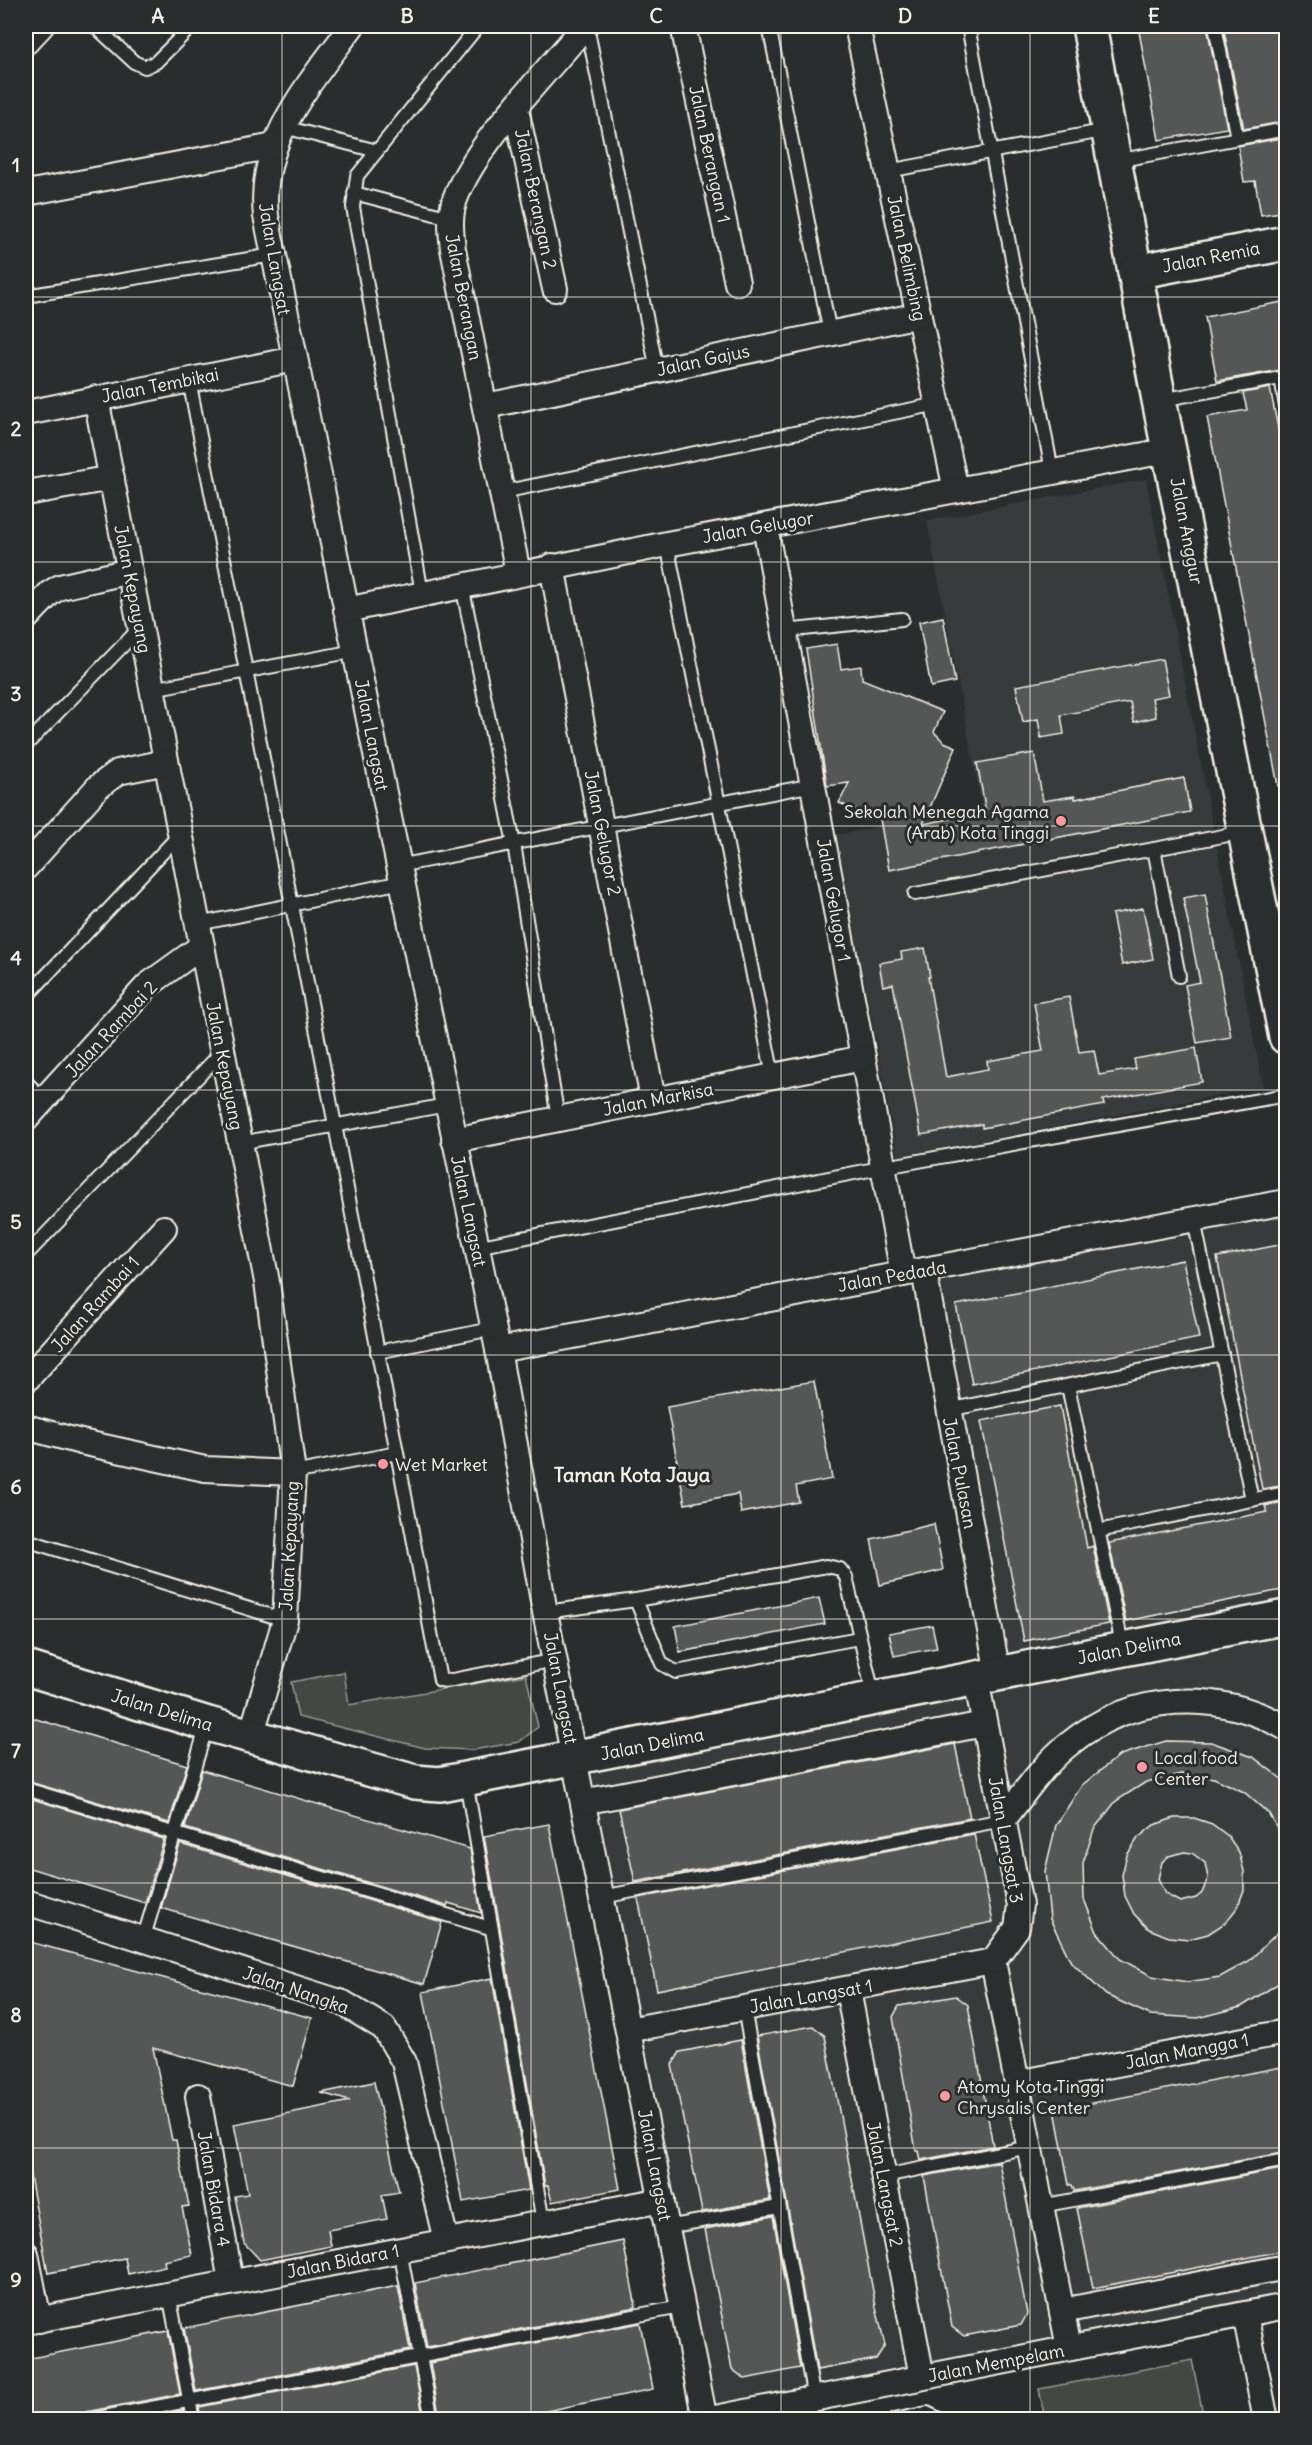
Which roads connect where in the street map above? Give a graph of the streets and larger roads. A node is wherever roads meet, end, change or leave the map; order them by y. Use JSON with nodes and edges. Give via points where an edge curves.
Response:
{"nodes":[{"id":1,"x":41,"y":26,"type":"edge"},
{"id":2,"x":352,"y":26,"type":"edge"},
{"id":3,"x":586,"y":26,"type":"edge"},
{"id":4,"x":683,"y":26,"type":"edge"},
{"id":5,"x":857,"y":26,"type":"edge"},
{"id":6,"x":1089,"y":26,"type":"edge"},
{"id":7,"x":26,"y":42,"type":"edge"},
{"id":8,"x":516,"y":109,"type":"junction"},
{"id":9,"x":279,"y":136,"type":"junction"},
{"id":10,"x":26,"y":190,"type":"edge"},
{"id":11,"x":1287,"y":243,"type":"edge"},
{"id":12,"x":1135,"y":272,"type":"junction"},
{"id":13,"x":737,"y":283,"type":"dead end"},
{"id":14,"x":555,"y":289,"type":"dead end"},
{"id":15,"x":919,"y":315,"type":"junction"},
{"id":16,"x":295,"y":359,"type":"junction"},
{"id":17,"x":96,"y":398,"type":"junction"},
{"id":18,"x":486,"y":406,"type":"junction"},
{"id":19,"x":26,"y":413,"type":"edge"},
{"id":20,"x":1171,"y":450,"type":"junction"},
{"id":21,"x":112,"y":478,"type":"junction"},
{"id":22,"x":956,"y":490,"type":"junction"},
{"id":23,"x":26,"y":493,"type":"edge"},
{"id":24,"x":765,"y":526,"type":"junction"},
{"id":25,"x":552,"y":566,"type":"junction"},
{"id":26,"x":130,"y":571,"type":"junction"},
{"id":27,"x":518,"y":573,"type":"junction"},
{"id":28,"x":346,"y":610,"type":"junction"},
{"id":29,"x":26,"y":618,"type":"edge"},
{"id":30,"x":166,"y":762,"type":"junction"},
{"id":31,"x":26,"y":867,"type":"edge"},
{"id":32,"x":200,"y":935,"type":"junction"},
{"id":33,"x":1279,"y":953,"type":"edge"},
{"id":34,"x":1287,"y":1037,"type":"edge"},
{"id":35,"x":863,"y":1058,"type":"junction"},
{"id":36,"x":653,"y":1100,"type":"junction"},
{"id":37,"x":26,"y":1119,"type":"edge"},
{"id":38,"x":454,"y":1140,"type":"junction"},
{"id":39,"x":1287,"y":1202,"type":"edge"},
{"id":40,"x":164,"y":1228,"type":"dead end"},
{"id":41,"x":913,"y":1273,"type":"junction"},
{"id":42,"x":495,"y":1340,"type":"junction"},
{"id":43,"x":26,"y":1380,"type":"edge"},
{"id":44,"x":26,"y":1427,"type":"edge"},
{"id":45,"x":293,"y":1473,"type":"junction"},
{"id":46,"x":1287,"y":1617,"type":"edge"},
{"id":47,"x":26,"y":1668,"type":"edge"},
{"id":48,"x":987,"y":1677,"type":"junction"},
{"id":49,"x":984,"y":1724,"type":"junction"},
{"id":50,"x":1287,"y":1728,"type":"edge"},
{"id":51,"x":251,"y":1736,"type":"junction"},
{"id":52,"x":575,"y":1759,"type":"junction"},
{"id":53,"x":583,"y":1802,"type":"junction"},
{"id":54,"x":1003,"y":1820,"type":"junction"},
{"id":55,"x":26,"y":1902,"type":"edge"},
{"id":56,"x":993,"y":1961,"type":"junction"},
{"id":57,"x":848,"y":1990,"type":"junction"},
{"id":58,"x":628,"y":2030,"type":"junction"},
{"id":59,"x":1287,"y":2031,"type":"edge"},
{"id":60,"x":1017,"y":2084,"type":"junction"},
{"id":61,"x":198,"y":2096,"type":"dead end"},
{"id":62,"x":662,"y":2200,"type":"junction"},
{"id":63,"x":446,"y":2241,"type":"junction"},
{"id":64,"x":26,"y":2254,"type":"edge"},
{"id":65,"x":1287,"y":2267,"type":"edge"},
{"id":66,"x":231,"y":2282,"type":"junction"},
{"id":67,"x":1287,"y":2306,"type":"edge"},
{"id":68,"x":1062,"y":2311,"type":"junction"},
{"id":69,"x":1245,"y":2314,"type":"junction"},
{"id":70,"x":32,"y":2321,"type":"edge"},
{"id":71,"x":1069,"y":2348,"type":"junction"},
{"id":72,"x":922,"y":2378,"type":"junction"},
{"id":73,"x":705,"y":2420,"type":"edge"},
{"id":74,"x":1266,"y":2420,"type":"edge"}],
"edges":[{"from":1,"to":7,"type":"street"},
{"from":2,"to":9,"type":"street","name":"Jalan Langsat","via":[[304,91]]},
{"from":3,"to":8,"type":"street","name":"Jalan Berangan"},
{"from":4,"to":13,"type":"street","name":"Jalan Berangan 1"},
{"from":5,"to":15,"type":"street","name":"Jalan Belimbing"},
{"from":6,"to":12,"type":"street","name":"Jalan Anggur"},
{"from":8,"to":14,"type":"street","name":"Jalan Berangan 2"},
{"from":8,"to":18,"type":"street","name":"Jalan Berangan","via":[[484,147],[461,187],[450,218]]},
{"from":9,"to":10,"type":"street","via":[[32,192]]},
{"from":9,"to":16,"type":"street","name":"Jalan Langsat","via":[[263,192]]},
{"from":11,"to":12,"type":"street","name":"Jalan Remia"},
{"from":12,"to":20,"type":"street","name":"Jalan Anggur"},
{"from":15,"to":18,"type":"street","name":"Jalan Gajus"},
{"from":15,"to":22,"type":"street","name":"Jalan Belimbing"},
{"from":16,"to":17,"type":"street","name":"Jalan Tembikai"},
{"from":16,"to":28,"type":"street","name":"Jalan Langsat"},
{"from":17,"to":19,"type":"street","name":"Jalan Tembikai"},
{"from":17,"to":21,"type":"street","name":"Jalan Kepayang"},
{"from":18,"to":27,"type":"street","name":"Jalan Berangan"},
{"from":20,"to":22,"type":"street","name":"Jalan Gelugor"},
{"from":20,"to":33,"type":"street","name":"Jalan Anggur","via":[[1246,831]]},
{"from":21,"to":23,"type":"street"},
{"from":21,"to":26,"type":"street","name":"Jalan Kepayang"},
{"from":22,"to":24,"type":"street","name":"Jalan Gelugor"},
{"from":24,"to":25,"type":"street","name":"Jalan Gelugor"},
{"from":24,"to":35,"type":"street","name":"Jalan Gelugor 1"},
{"from":25,"to":27,"type":"street","name":"Jalan Gelugor"},
{"from":25,"to":36,"type":"street","name":"Jalan Gelugor 2"},
{"from":26,"to":29,"type":"street","via":[[60,587]]},
{"from":26,"to":30,"type":"street","name":"Jalan Kepayang"},
{"from":27,"to":28,"type":"street","name":"Jalan Gelugor"},
{"from":28,"to":38,"type":"street","name":"Jalan Langsat"},
{"from":30,"to":31,"type":"street","via":[[118,772]]},
{"from":30,"to":32,"type":"street","name":"Jalan Kepayang"},
{"from":32,"to":37,"type":"street","name":"Jalan Rambai 2","via":[[148,985]]},
{"from":32,"to":45,"type":"street","name":"Jalan Kepayang","via":[[267,1282]]},
{"from":33,"to":34,"type":"street","name":"Jalan Anggur"},
{"from":35,"to":36,"type":"street","name":"Jalan Markisa"},
{"from":35,"to":41,"type":"street","name":"Jalan Gelugor 1","via":[[885,1167]]},
{"from":36,"to":38,"type":"street","name":"Jalan Markisa"},
{"from":38,"to":42,"type":"street","name":"Jalan Langsat"},
{"from":39,"to":41,"type":"street","name":"Jalan Pedada"},
{"from":40,"to":43,"type":"street","name":"Jalan Rambai 1"},
{"from":41,"to":42,"type":"street","name":"Jalan Pedada"},
{"from":41,"to":48,"type":"street","name":"Jalan Pulasan","via":[[948,1410]]},
{"from":42,"to":52,"type":"street","name":"Jalan Langsat"},
{"from":44,"to":45,"type":"street","via":[[206,1469]]},
{"from":45,"to":51,"type":"street","name":"Jalan Kepayang","via":[[285,1620]]},
{"from":46,"to":48,"type":"street","name":"Jalan Delima"},
{"from":47,"to":51,"type":"street","name":"Jalan Delima"},
{"from":48,"to":49,"type":"street","name":"Jalan Langsat 3"},
{"from":48,"to":52,"type":"street","name":"Jalan Delima"},
{"from":49,"to":53,"type":"street"},
{"from":49,"to":54,"type":"street","name":"Jalan Langsat 3"},
{"from":50,"to":54,"type":"street","via":[[1227,1704],[1191,1700],[1161,1702],[1128,1711],[1099,1723],[1068,1744]]},
{"from":51,"to":52,"type":"street","name":"Jalan Delima","via":[[415,1782],[440,1784]]},
{"from":52,"to":53,"type":"street","name":"Jalan Langsat"},
{"from":53,"to":58,"type":"street","name":"Jalan Langsat"},
{"from":54,"to":56,"type":"street","name":"Jalan Langsat 3","via":[[1020,1905],[1017,1928]]},
{"from":55,"to":63,"type":"street","name":"Jalan Nangka","via":[[343,2003],[384,2028],[404,2062]]},
{"from":56,"to":57,"type":"street","name":"Jalan Langsat 1"},
{"from":56,"to":60,"type":"street"},
{"from":57,"to":58,"type":"street","name":"Jalan Langsat 1"},
{"from":57,"to":72,"type":"street","name":"Jalan Langsat 2"},
{"from":58,"to":62,"type":"street","name":"Jalan Langsat"},
{"from":59,"to":60,"type":"street","name":"Jalan Mangga 1"},
{"from":60,"to":68,"type":"street"},
{"from":61,"to":66,"type":"street","name":"Jalan Bidara 4"},
{"from":62,"to":63,"type":"street","name":"Jalan Bidara 1"},
{"from":62,"to":73,"type":"street","name":"Jalan Langsat"},
{"from":63,"to":66,"type":"street","name":"Jalan Bidara 1"},
{"from":64,"to":70,"type":"street"},
{"from":65,"to":68,"type":"street"},
{"from":66,"to":70,"type":"street","name":"Jalan Bidara 1"},
{"from":67,"to":69,"type":"street","name":"Jalan Mempelam"},
{"from":68,"to":71,"type":"street"},
{"from":69,"to":71,"type":"street","name":"Jalan Mempelam"},
{"from":69,"to":74,"type":"street"},
{"from":71,"to":72,"type":"street","name":"Jalan Mempelam"},
{"from":72,"to":73,"type":"street","name":"Jalan Mempelam"}]}
